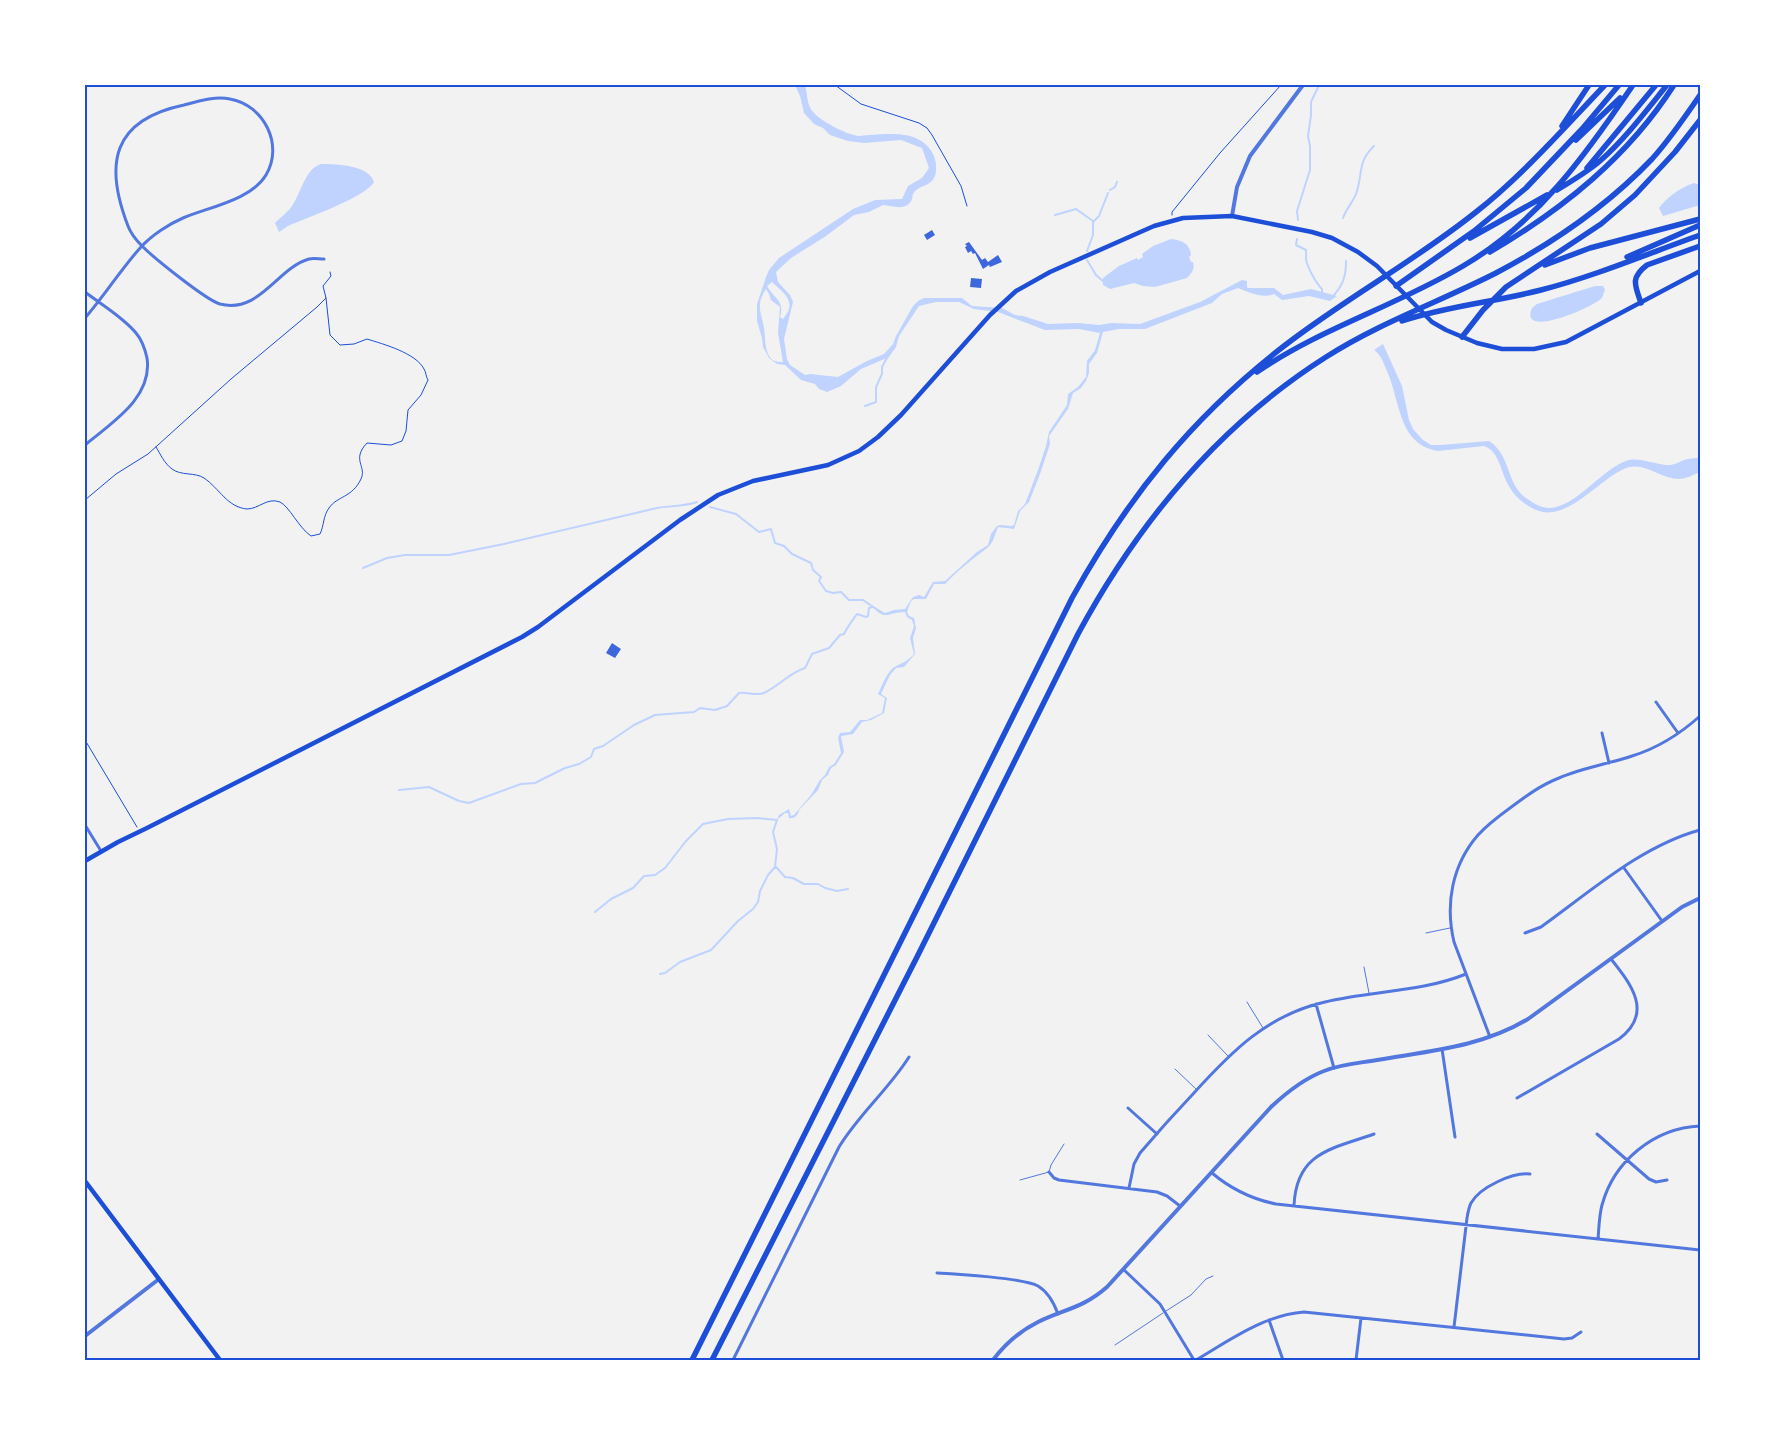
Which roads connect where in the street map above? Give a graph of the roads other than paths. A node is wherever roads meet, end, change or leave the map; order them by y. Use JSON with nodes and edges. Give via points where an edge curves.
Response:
{"nodes":[{"id":1,"x":1303,"y":85,"type":"edge"},
{"id":2,"x":1589,"y":85,"type":"edge"},
{"id":3,"x":1605,"y":85,"type":"edge"},
{"id":4,"x":1619,"y":85,"type":"edge"},
{"id":5,"x":1632,"y":85,"type":"edge"},
{"id":6,"x":1656,"y":85,"type":"edge"},
{"id":7,"x":1667,"y":85,"type":"edge"},
{"id":8,"x":1674,"y":85,"type":"edge"},
{"id":9,"x":1700,"y":95,"type":"edge"},
{"id":10,"x":1700,"y":120,"type":"edge"},
{"id":11,"x":1596,"y":161,"type":"junction"},
{"id":12,"x":1532,"y":162,"type":"junction"},
{"id":13,"x":1543,"y":172,"type":"junction"},
{"id":14,"x":1232,"y":216,"type":"junction"},
{"id":15,"x":1700,"y":219,"type":"edge"},
{"id":16,"x":1700,"y":225,"type":"edge"},
{"id":17,"x":1700,"y":235,"type":"edge"},
{"id":18,"x":142,"y":246,"type":"junction"},
{"id":19,"x":1700,"y":246,"type":"edge"},
{"id":20,"x":1440,"y":256,"type":"junction"},
{"id":21,"x":324,"y":260,"type":"dead end"},
{"id":22,"x":1463,"y":266,"type":"junction"},
{"id":23,"x":1700,"y":272,"type":"edge"},
{"id":24,"x":1525,"y":274,"type":"junction"},
{"id":25,"x":1581,"y":278,"type":"junction"},
{"id":26,"x":1396,"y":286,"type":"junction"},
{"id":27,"x":85,"y":292,"type":"edge"},
{"id":28,"x":99,"y":302,"type":"junction"},
{"id":29,"x":1641,"y":303,"type":"junction"},
{"id":30,"x":85,"y":318,"type":"edge"},
{"id":31,"x":1372,"y":331,"type":"junction"},
{"id":32,"x":1462,"y":338,"type":"junction"},
{"id":33,"x":1224,"y":397,"type":"junction"},
{"id":34,"x":85,"y":445,"type":"edge"},
{"id":35,"x":1656,"y":702,"type":"dead end"},
{"id":36,"x":1700,"y":716,"type":"edge"},
{"id":37,"x":1678,"y":733,"type":"junction"},
{"id":38,"x":1602,"y":734,"type":"dead end"},
{"id":39,"x":1610,"y":763,"type":"junction"},
{"id":40,"x":85,"y":825,"type":"edge"},
{"id":41,"x":1700,"y":830,"type":"edge"},
{"id":42,"x":101,"y":850,"type":"junction"},
{"id":43,"x":85,"y":861,"type":"edge"},
{"id":44,"x":1624,"y":868,"type":"junction"},
{"id":45,"x":1700,"y":898,"type":"edge"},
{"id":46,"x":1662,"y":921,"type":"junction"},
{"id":47,"x":1451,"y":928,"type":"junction"},
{"id":48,"x":1426,"y":933,"type":"dead end"},
{"id":49,"x":1525,"y":933,"type":"dead end"},
{"id":50,"x":1611,"y":959,"type":"junction"},
{"id":51,"x":1364,"y":967,"type":"dead end"},
{"id":52,"x":1466,"y":974,"type":"junction"},
{"id":53,"x":1369,"y":994,"type":"junction"},
{"id":54,"x":1247,"y":1002,"type":"dead end"},
{"id":55,"x":1316,"y":1004,"type":"junction"},
{"id":56,"x":1263,"y":1028,"type":"junction"},
{"id":57,"x":1208,"y":1036,"type":"dead end"},
{"id":58,"x":1490,"y":1038,"type":"junction"},
{"id":59,"x":1442,"y":1049,"type":"junction"},
{"id":60,"x":1228,"y":1056,"type":"junction"},
{"id":61,"x":909,"y":1057,"type":"dead end"},
{"id":62,"x":1334,"y":1068,"type":"junction"},
{"id":63,"x":1175,"y":1069,"type":"dead end"},
{"id":64,"x":1197,"y":1090,"type":"junction"},
{"id":65,"x":1517,"y":1098,"type":"dead end"},
{"id":66,"x":1128,"y":1108,"type":"dead end"},
{"id":67,"x":1700,"y":1126,"type":"edge"},
{"id":68,"x":1156,"y":1134,"type":"junction"},
{"id":69,"x":1374,"y":1134,"type":"dead end"},
{"id":70,"x":1597,"y":1134,"type":"dead end"},
{"id":71,"x":1455,"y":1138,"type":"dead end"},
{"id":72,"x":1064,"y":1144,"type":"dead end"},
{"id":73,"x":1627,"y":1161,"type":"junction"},
{"id":74,"x":1049,"y":1172,"type":"junction"},
{"id":75,"x":1212,"y":1173,"type":"junction"},
{"id":76,"x":1530,"y":1174,"type":"dead end"},
{"id":77,"x":1020,"y":1180,"type":"dead end"},
{"id":78,"x":1667,"y":1180,"type":"dead end"},
{"id":79,"x":85,"y":1181,"type":"edge"},
{"id":80,"x":1129,"y":1188,"type":"junction"},
{"id":81,"x":1180,"y":1206,"type":"junction"},
{"id":82,"x":1294,"y":1206,"type":"junction"},
{"id":83,"x":1466,"y":1225,"type":"junction"},
{"id":84,"x":1598,"y":1239,"type":"junction"},
{"id":85,"x":1700,"y":1250,"type":"edge"},
{"id":86,"x":1124,"y":1270,"type":"junction"},
{"id":87,"x":937,"y":1273,"type":"dead end"},
{"id":88,"x":1213,"y":1276,"type":"dead end"},
{"id":89,"x":159,"y":1279,"type":"junction"},
{"id":90,"x":1165,"y":1311,"type":"junction"},
{"id":91,"x":1058,"y":1315,"type":"junction"},
{"id":92,"x":1361,"y":1318,"type":"junction"},
{"id":93,"x":1269,"y":1320,"type":"junction"},
{"id":94,"x":1454,"y":1327,"type":"junction"},
{"id":95,"x":1581,"y":1332,"type":"dead end"},
{"id":96,"x":85,"y":1336,"type":"edge"},
{"id":97,"x":1115,"y":1345,"type":"dead end"},
{"id":98,"x":220,"y":1360,"type":"edge"},
{"id":99,"x":692,"y":1360,"type":"edge"},
{"id":100,"x":712,"y":1360,"type":"edge"},
{"id":101,"x":732,"y":1360,"type":"edge"},
{"id":102,"x":993,"y":1360,"type":"edge"},
{"id":103,"x":1195,"y":1360,"type":"edge"},
{"id":104,"x":1283,"y":1360,"type":"edge"},
{"id":105,"x":1356,"y":1360,"type":"edge"}],
"edges":[{"from":1,"to":14,"type":"street","via":[[1250,156],[1237,187]]},
{"from":2,"to":12,"type":"highway"},
{"from":3,"to":12,"type":"highway"},
{"from":4,"to":13,"type":"highway"},
{"from":5,"to":13,"type":"highway"},
{"from":5,"to":22,"type":"highway","via":[[1583,156],[1540,206],[1498,242]]},
{"from":6,"to":11,"type":"highway"},
{"from":7,"to":11,"type":"highway","via":[[1624,136]]},
{"from":8,"to":22,"type":"highway","via":[[1643,129],[1592,180],[1531,226]]},
{"from":9,"to":31,"type":"highway","via":[[1652,158],[1609,200],[1576,225],[1495,273]]},
{"from":10,"to":24,"type":"highway","via":[[1662,168],[1601,224]]},
{"from":11,"to":20,"type":"highway","via":[[1574,180]]},
{"from":12,"to":33,"type":"highway","via":[[1470,217],[1285,346]]},
{"from":13,"to":20,"type":"highway","via":[[1501,210]]},
{"from":14,"to":26,"type":"main road","via":[[1332,238],[1377,266]]},
{"from":14,"to":42,"type":"main road","via":[[1194,217],[1154,226],[1032,280],[1002,303],[901,415],[859,451],[828,466],[753,481],[718,495],[522,637]]},
{"from":15,"to":24,"type":"highway","via":[[1590,248]]},
{"from":16,"to":25,"type":"highway"},
{"from":17,"to":25,"type":"highway"},
{"from":18,"to":18,"type":"street","via":[[182,218],[240,196],[259,184],[273,157],[270,130],[259,114],[238,101],[218,98],[164,109],[136,125],[124,140],[115,170],[116,186],[128,224]]},
{"from":18,"to":21,"type":"street","via":[[208,300],[222,305],[248,302],[301,262],[310,258]]},
{"from":18,"to":28,"type":"street"},
{"from":19,"to":29,"type":"highway","via":[[1640,270],[1635,285]]},
{"from":20,"to":26,"type":"highway"},
{"from":22,"to":33,"type":"highway","via":[[1305,343],[1264,367]]},
{"from":23,"to":29,"type":"main road"},
{"from":24,"to":32,"type":"highway","via":[[1495,297]]},
{"from":25,"to":31,"type":"highway","via":[[1430,313]]},
{"from":26,"to":32,"type":"main road","via":[[1432,322]]},
{"from":27,"to":28,"type":"street"},
{"from":28,"to":30,"type":"street"},
{"from":28,"to":34,"type":"street","via":[[137,334],[146,353],[147,371],[137,398]]},
{"from":29,"to":32,"type":"main road","via":[[1576,338],[1545,347],[1494,348]]},
{"from":31,"to":100,"type":"highway","via":[[1297,377],[1227,434],[1167,499],[1108,582],[1074,642]]},
{"from":33,"to":99,"type":"highway","via":[[1185,436],[1144,485],[1084,576]]},
{"from":35,"to":37,"type":"street"},
{"from":36,"to":37,"type":"street"},
{"from":37,"to":39,"type":"street","via":[[1649,750]]},
{"from":38,"to":39,"type":"street"},
{"from":39,"to":47,"type":"street","via":[[1542,786],[1478,835],[1455,876],[1450,900]]},
{"from":40,"to":42,"type":"street"},
{"from":41,"to":44,"type":"street","via":[[1665,842]]},
{"from":42,"to":43,"type":"main road"},
{"from":44,"to":46,"type":"street"},
{"from":44,"to":49,"type":"street","via":[[1541,927]]},
{"from":45,"to":46,"type":"street"},
{"from":46,"to":50,"type":"street"},
{"from":47,"to":48,"type":"lane"},
{"from":47,"to":52,"type":"street"},
{"from":50,"to":58,"type":"street","via":[[1528,1019]]},
{"from":50,"to":65,"type":"street","via":[[1636,998],[1637,1011],[1630,1029],[1619,1040]]},
{"from":51,"to":53,"type":"lane"},
{"from":52,"to":53,"type":"street","via":[[1444,982]]},
{"from":52,"to":58,"type":"street"},
{"from":53,"to":55,"type":"street"},
{"from":54,"to":56,"type":"lane"},
{"from":55,"to":56,"type":"street"},
{"from":55,"to":62,"type":"street"},
{"from":56,"to":60,"type":"street"},
{"from":57,"to":60,"type":"lane"},
{"from":58,"to":59,"type":"street"},
{"from":59,"to":62,"type":"street"},
{"from":59,"to":71,"type":"street"},
{"from":60,"to":64,"type":"street"},
{"from":61,"to":101,"type":"street","via":[[839,1147]]},
{"from":62,"to":75,"type":"street","via":[[1283,1095]]},
{"from":63,"to":64,"type":"lane"},
{"from":64,"to":68,"type":"street"},
{"from":66,"to":68,"type":"street"},
{"from":67,"to":73,"type":"street","via":[[1658,1136],[1639,1148]]},
{"from":68,"to":80,"type":"street","via":[[1136,1160]]},
{"from":69,"to":82,"type":"street","via":[[1325,1151],[1311,1160],[1297,1180]]},
{"from":70,"to":73,"type":"street"},
{"from":72,"to":74,"type":"lane"},
{"from":73,"to":78,"type":"street","via":[[1648,1179],[1656,1182]]},
{"from":73,"to":84,"type":"street","via":[[1606,1194]]},
{"from":74,"to":77,"type":"lane"},
{"from":74,"to":80,"type":"street","via":[[1059,1180]]},
{"from":75,"to":81,"type":"street"},
{"from":75,"to":82,"type":"street","via":[[1248,1196]]},
{"from":76,"to":83,"type":"street","via":[[1512,1175],[1480,1192],[1468,1210]]},
{"from":79,"to":89,"type":"main road"},
{"from":80,"to":81,"type":"street","via":[[1157,1192]]},
{"from":81,"to":86,"type":"street"},
{"from":82,"to":83,"type":"street"},
{"from":83,"to":84,"type":"street"},
{"from":83,"to":94,"type":"street"},
{"from":84,"to":85,"type":"street"},
{"from":86,"to":90,"type":"street"},
{"from":86,"to":91,"type":"street","via":[[1094,1297]]},
{"from":87,"to":91,"type":"street","via":[[1030,1283],[1044,1291],[1054,1303]]},
{"from":88,"to":90,"type":"lane","via":[[1190,1296]]},
{"from":89,"to":96,"type":"street"},
{"from":89,"to":98,"type":"main road"},
{"from":90,"to":97,"type":"lane"},
{"from":90,"to":103,"type":"street"},
{"from":91,"to":102,"type":"street","via":[[1018,1334]]},
{"from":92,"to":93,"type":"street","via":[[1304,1312]]},
{"from":92,"to":94,"type":"street"},
{"from":92,"to":105,"type":"street"},
{"from":93,"to":103,"type":"street"},
{"from":93,"to":104,"type":"street"},
{"from":94,"to":95,"type":"street","via":[[1564,1339]]}]}
